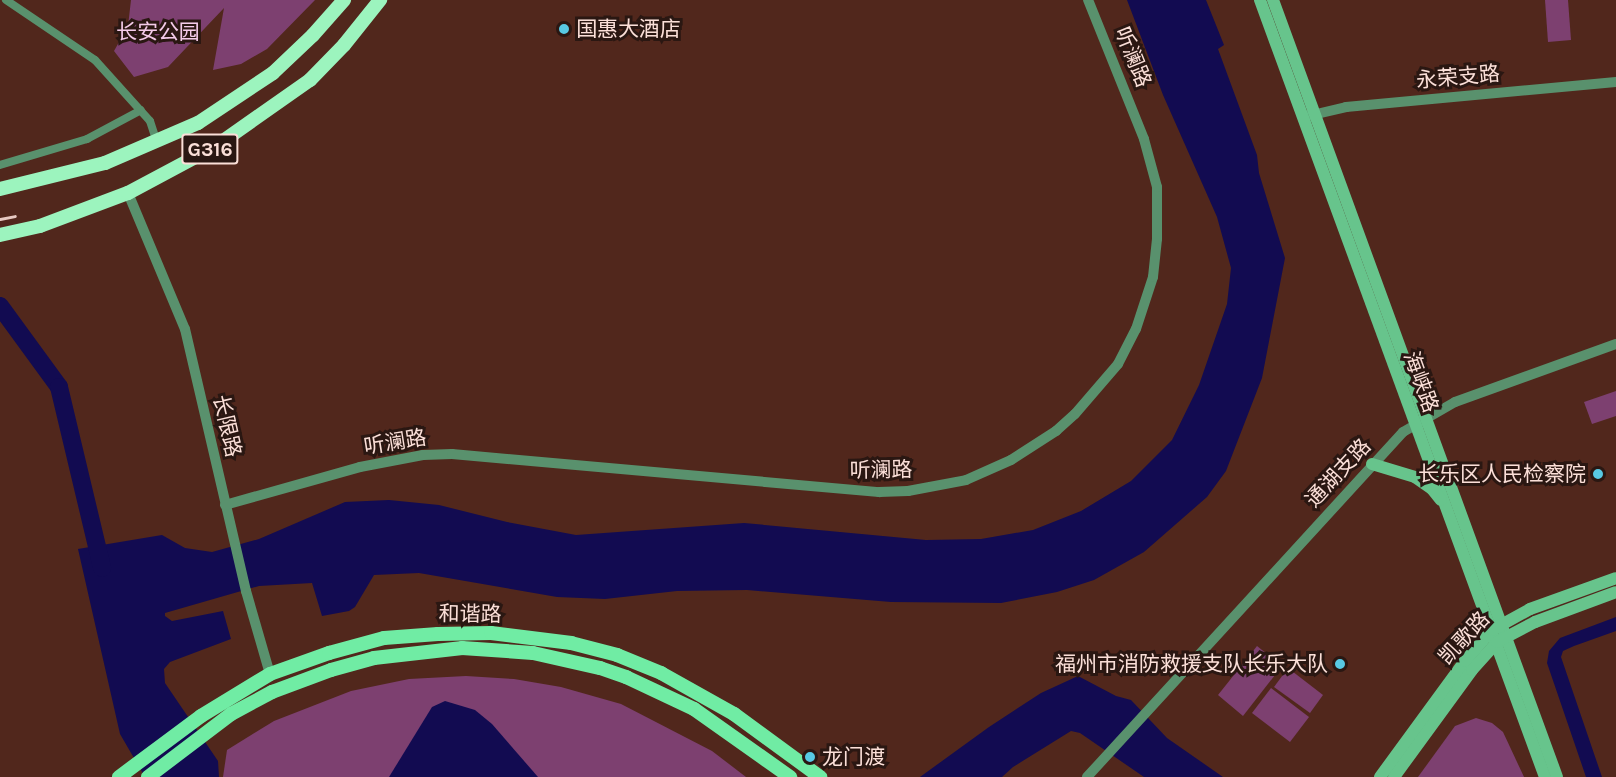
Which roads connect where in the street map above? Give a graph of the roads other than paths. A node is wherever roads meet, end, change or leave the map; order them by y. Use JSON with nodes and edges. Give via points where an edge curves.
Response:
{"nodes":[{"id":1,"x":6,"y":0,"type":"edge"},
{"id":2,"x":344,"y":0,"type":"edge"},
{"id":3,"x":380,"y":0,"type":"edge"},
{"id":4,"x":1088,"y":0,"type":"edge"},
{"id":5,"x":1260,"y":0,"type":"edge"},
{"id":6,"x":1273,"y":0,"type":"edge"},
{"id":7,"x":1616,"y":82,"type":"edge"},
{"id":8,"x":141,"y":110,"type":"junction"},
{"id":9,"x":1310,"y":115,"type":"junction"},
{"id":10,"x":157,"y":143,"type":"junction"},
{"id":11,"x":0,"y":165,"type":"edge"},
{"id":12,"x":0,"y":189,"type":"edge"},
{"id":13,"x":128,"y":193,"type":"junction"},
{"id":14,"x":0,"y":235,"type":"edge"},
{"id":15,"x":1616,"y":344,"type":"edge"},
{"id":16,"x":1421,"y":421,"type":"junction"},
{"id":17,"x":1372,"y":464,"type":"junction"},
{"id":18,"x":225,"y":505,"type":"junction"},
{"id":19,"x":1446,"y":505,"type":"junction"},
{"id":20,"x":1616,"y":578,"type":"edge"},
{"id":21,"x":1616,"y":592,"type":"edge"},
{"id":22,"x":1499,"y":633,"type":"junction"},
{"id":23,"x":270,"y":674,"type":"junction"},
{"id":24,"x":124,"y":773,"type":"edge"},
{"id":25,"x":148,"y":777,"type":"edge"},
{"id":26,"x":790,"y":777,"type":"edge"},
{"id":27,"x":820,"y":777,"type":"edge"},
{"id":28,"x":1087,"y":777,"type":"edge"},
{"id":29,"x":1380,"y":777,"type":"edge"},
{"id":30,"x":1394,"y":777,"type":"edge"},
{"id":31,"x":1545,"y":777,"type":"edge"},
{"id":32,"x":1557,"y":777,"type":"edge"}],
"edges":[{"from":1,"to":8,"type":"street","via":[[95,60]]},
{"from":2,"to":10,"type":"highway","number":"G316","via":[[273,73],[232,102]]},
{"from":3,"to":13,"type":"highway","number":"G316","via":[[344,45],[290,95],[216,146]]},
{"from":4,"to":18,"type":"street","name":"听澜路","via":[[1144,139],[1157,187],[1153,277],[1136,329],[1118,364],[1075,414],[1011,460],[966,480],[879,492],[475,456],[423,455],[360,467]]},
{"from":5,"to":9,"type":"main road","name":"海峡路"},
{"from":6,"to":9,"type":"main road","name":"海峡路"},
{"from":7,"to":9,"type":"street","name":"永荣支路","via":[[1346,106]]},
{"from":8,"to":10,"type":"street","via":[[150,121]]},
{"from":8,"to":11,"type":"street","via":[[87,139]]},
{"from":9,"to":16,"type":"main road","name":"海峡路"},
{"from":10,"to":12,"type":"highway","number":"G316","via":[[105,163]]},
{"from":13,"to":14,"type":"highway","number":"G316","via":[[40,226]]},
{"from":13,"to":18,"type":"street","name":"长限路","via":[[185,329]]},
{"from":15,"to":16,"type":"street","name":"通湖支路","via":[[1455,402]]},
{"from":16,"to":17,"type":"street","name":"通湖支路","via":[[1403,432]]},
{"from":16,"to":19,"type":"main road","name":"海峡路"},
{"from":16,"to":22,"type":"main road","name":"海峡路"},
{"from":17,"to":19,"type":"main road","via":[[1415,477]]},
{"from":17,"to":28,"type":"street","name":"通湖支路"},
{"from":18,"to":23,"type":"street","name":"长限路"},
{"from":19,"to":22,"type":"main road","name":"海峡路"},
{"from":20,"to":22,"type":"main road","name":"凯歌路","via":[[1530,609]]},
{"from":21,"to":22,"type":"main road","name":"凯歌路"},
{"from":22,"to":29,"type":"main road","name":"凯歌路","via":[[1465,661]]},
{"from":22,"to":30,"type":"main road","name":"凯歌路"},
{"from":22,"to":31,"type":"main road","name":"海峡路"},
{"from":22,"to":32,"type":"main road","name":"海峡路"},
{"from":23,"to":24,"type":"main road","name":"和谐路","via":[[201,716]]},
{"from":23,"to":27,"type":"main road","name":"和谐路","via":[[384,638],[491,633],[571,643],[617,655],[702,694]]},
{"from":25,"to":26,"type":"main road","name":"和谐路","via":[[231,714],[272,692],[331,670],[408,652],[484,649],[533,653],[600,668],[650,687],[694,709]]}]}
